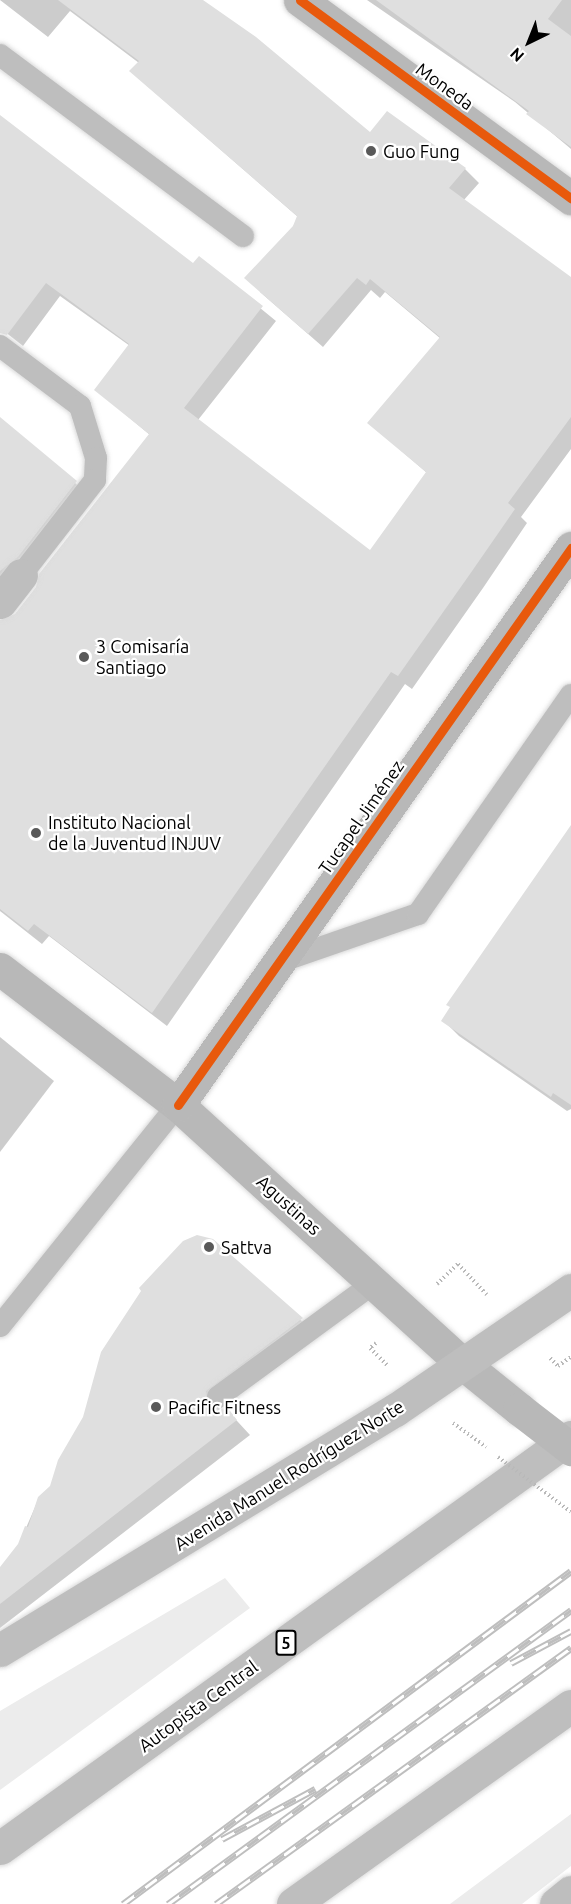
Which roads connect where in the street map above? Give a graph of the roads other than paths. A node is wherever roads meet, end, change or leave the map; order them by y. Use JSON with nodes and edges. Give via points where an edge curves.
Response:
{"nodes":[{"id":1,"x":300,"y":0,"type":"edge"},
{"id":2,"x":0,"y":55,"type":"edge"},
{"id":3,"x":571,"y":198,"type":"edge"},
{"id":4,"x":243,"y":236,"type":"dead end"},
{"id":5,"x":0,"y":346,"type":"edge"},
{"id":6,"x":571,"y":548,"type":"edge"},
{"id":7,"x":21,"y":575,"type":"joint"},
{"id":8,"x":0,"y":602,"type":"edge"},
{"id":9,"x":571,"y":695,"type":"edge"},
{"id":10,"x":279,"y":962,"type":"junction"},
{"id":11,"x":0,"y":969,"type":"edge"},
{"id":12,"x":178,"y":1105,"type":"junction"},
{"id":13,"x":375,"y":1282,"type":"junction"},
{"id":14,"x":571,"y":1290,"type":"edge"},
{"id":15,"x":0,"y":1326,"type":"edge"},
{"id":16,"x":462,"y":1363,"type":"junction"},
{"id":17,"x":219,"y":1397,"type":"dead end"},
{"id":18,"x":571,"y":1437,"type":"edge"},
{"id":19,"x":571,"y":1449,"type":"edge"},
{"id":20,"x":0,"y":1650,"type":"edge"},
{"id":21,"x":571,"y":1706,"type":"edge"},
{"id":22,"x":0,"y":1848,"type":"edge"},
{"id":23,"x":571,"y":1892,"type":"edge"},
{"id":24,"x":293,"y":1904,"type":"edge"},
{"id":25,"x":556,"y":1904,"type":"edge"}],
"edges":[{"from":1,"to":3,"type":"street","name":"Moneda"},
{"from":2,"to":4,"type":"lane"},
{"from":5,"to":7,"type":"lane","via":[[80,406],[96,458],[95,480]]},
{"from":6,"to":10,"type":"street","name":"Tucapel Jiménez"},
{"from":7,"to":8,"type":"main road"},
{"from":9,"to":10,"type":"lane","via":[[418,914]]},
{"from":10,"to":12,"type":"street","name":"Tucapel Jiménez"},
{"from":11,"to":12,"type":"street","name":"Agustinas"},
{"from":12,"to":13,"type":"street","name":"Agustinas"},
{"from":12,"to":15,"type":"lane"},
{"from":13,"to":16,"type":"street","name":"Agustinas"},
{"from":13,"to":17,"type":"lane"},
{"from":14,"to":16,"type":"main road","name":"Avenida Manuel Rodríguez Norte"},
{"from":16,"to":19,"type":"street","name":"Agustinas","bridge":true},
{"from":16,"to":20,"type":"main road","name":"Avenida Manuel Rodríguez Norte","via":[[250,1501]]},
{"from":18,"to":22,"type":"main road","name":"Autopista Central","number":"5"},
{"from":21,"to":24,"type":"main road"},
{"from":23,"to":25,"type":"main road"}]}
